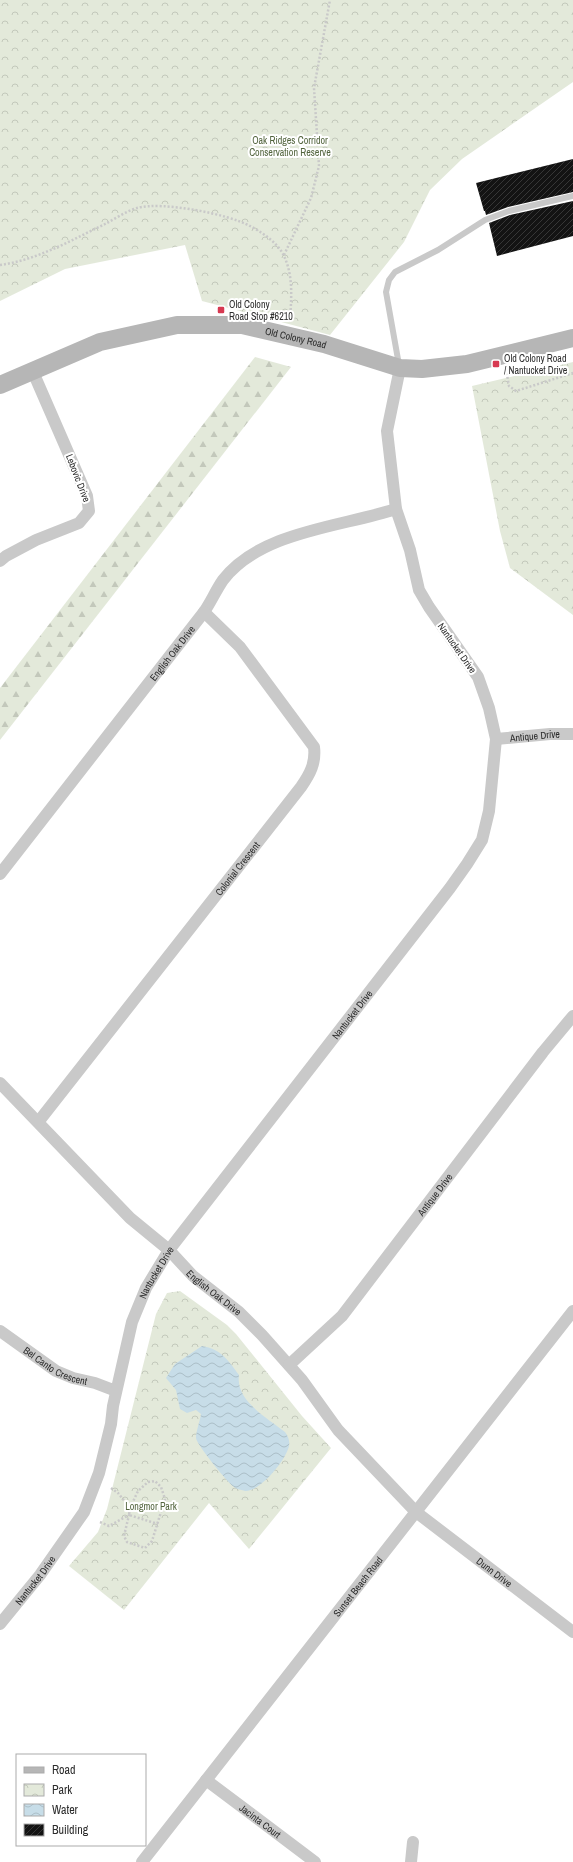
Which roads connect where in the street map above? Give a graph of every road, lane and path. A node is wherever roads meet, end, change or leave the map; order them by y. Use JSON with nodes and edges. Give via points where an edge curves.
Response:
{"nodes":[{"id":1,"x":330,"y":0,"type":"edge"},
{"id":2,"x":573,"y":196,"type":"edge"},
{"id":3,"x":284,"y":255,"type":"junction"},
{"id":4,"x":0,"y":265,"type":"edge"},
{"id":5,"x":290,"y":336,"type":"junction"},
{"id":6,"x":573,"y":338,"type":"edge"},
{"id":7,"x":503,"y":355,"type":"junction"},
{"id":8,"x":400,"y":368,"type":"junction"},
{"id":9,"x":33,"y":372,"type":"junction"},
{"id":10,"x":573,"y":373,"type":"edge"},
{"id":11,"x":0,"y":385,"type":"edge"},
{"id":12,"x":396,"y":509,"type":"junction"},
{"id":13,"x":0,"y":561,"type":"edge"},
{"id":14,"x":204,"y":612,"type":"junction"},
{"id":15,"x":573,"y":734,"type":"edge"},
{"id":16,"x":496,"y":739,"type":"junction"},
{"id":17,"x":0,"y":874,"type":"edge"},
{"id":18,"x":573,"y":1016,"type":"edge"},
{"id":19,"x":0,"y":1083,"type":"edge"},
{"id":20,"x":39,"y":1121,"type":"junction"},
{"id":21,"x":169,"y":1250,"type":"junction"},
{"id":22,"x":573,"y":1311,"type":"edge"},
{"id":23,"x":0,"y":1333,"type":"edge"},
{"id":24,"x":289,"y":1365,"type":"junction"},
{"id":25,"x":116,"y":1391,"type":"junction"},
{"id":26,"x":111,"y":1488,"type":"dead end"},
{"id":27,"x":130,"y":1508,"type":"junction"},
{"id":28,"x":416,"y":1512,"type":"junction"},
{"id":29,"x":129,"y":1515,"type":"junction"},
{"id":30,"x":100,"y":1522,"type":"dead end"},
{"id":31,"x":158,"y":1524,"type":"junction"},
{"id":32,"x":0,"y":1624,"type":"edge"},
{"id":33,"x":573,"y":1632,"type":"edge"},
{"id":34,"x":206,"y":1780,"type":"junction"},
{"id":35,"x":413,"y":1842,"type":"dead end"},
{"id":36,"x":142,"y":1862,"type":"edge"},
{"id":37,"x":315,"y":1862,"type":"edge"},
{"id":38,"x":411,"y":1862,"type":"edge"}],
"edges":[{"from":1,"to":3,"type":"path","via":[[314,88],[319,166],[311,198]]},
{"from":2,"to":8,"type":"lane","via":[[509,210],[489,218],[392,275],[386,292]]},
{"from":3,"to":4,"type":"path","via":[[274,243],[250,226],[215,214],[160,206],[137,208],[58,247]]},
{"from":3,"to":5,"type":"path","via":[[291,274]]},
{"from":5,"to":8,"type":"street","name":"Old Colony Road"},
{"from":5,"to":9,"type":"street","name":"Old Colony Road","via":[[242,325],[177,325],[100,342]]},
{"from":6,"to":7,"type":"street","name":"Old Colony Road"},
{"from":7,"to":8,"type":"street","name":"Old Colony Road","via":[[447,367]]},
{"from":7,"to":10,"type":"path","via":[[509,386],[516,392]]},
{"from":8,"to":12,"type":"street","name":"Nantucket Drive","via":[[387,431]]},
{"from":9,"to":11,"type":"street","name":"Old Colony Road"},
{"from":9,"to":13,"type":"street","name":"Lebovic Drive","via":[[87,496],[89,511],[79,523],[36,540]]},
{"from":12,"to":14,"type":"street","name":"English Oak Drive","via":[[280,539],[250,555],[224,580]]},
{"from":12,"to":16,"type":"street","name":"Nantucket Drive","via":[[410,550],[419,590],[478,677]]},
{"from":14,"to":17,"type":"street","name":"English Oak Drive"},
{"from":14,"to":20,"type":"street","name":"Colonial Crescent","via":[[240,648],[314,747],[314,764],[301,787]]},
{"from":15,"to":16,"type":"street","name":"Antique Drive"},
{"from":16,"to":21,"type":"street","name":"Nantucket Drive","via":[[489,811],[482,840],[467,864]]},
{"from":18,"to":24,"type":"street","name":"Antique Drive","via":[[342,1316]]},
{"from":19,"to":20,"type":"street","name":"English Oak Drive"},
{"from":20,"to":21,"type":"street","name":"English Oak Drive","via":[[130,1218]]},
{"from":21,"to":24,"type":"street","name":"English Oak Drive","via":[[193,1276],[239,1312]]},
{"from":21,"to":25,"type":"street","name":"Nantucket Drive","via":[[146,1288],[132,1322]]},
{"from":22,"to":28,"type":"street","name":"Sunset Beach Road"},
{"from":23,"to":25,"type":"street","name":"Bel Canto Crescent","via":[[56,1371]]},
{"from":24,"to":28,"type":"street","name":"English Oak Drive","via":[[338,1430]]},
{"from":25,"to":32,"type":"street","name":"Nantucket Drive","via":[[111,1424],[84,1512],[40,1575]]},
{"from":26,"to":27,"type":"path"},
{"from":27,"to":29,"type":"path"},
{"from":27,"to":31,"type":"path","via":[[138,1491],[148,1482],[156,1481],[165,1499]]},
{"from":28,"to":33,"type":"street","name":"Dunn Drive"},
{"from":28,"to":34,"type":"street","name":"Sunset Beach Road"},
{"from":29,"to":30,"type":"path","via":[[109,1526]]},
{"from":29,"to":31,"type":"path"},
{"from":29,"to":31,"type":"path","via":[[124,1536],[127,1542],[135,1546],[144,1548],[150,1545]]},
{"from":34,"to":36,"type":"street","name":"Sunset Beach Road"},
{"from":34,"to":37,"type":"street","name":"Jacinta Court"},
{"from":35,"to":38,"type":"street"}]}
